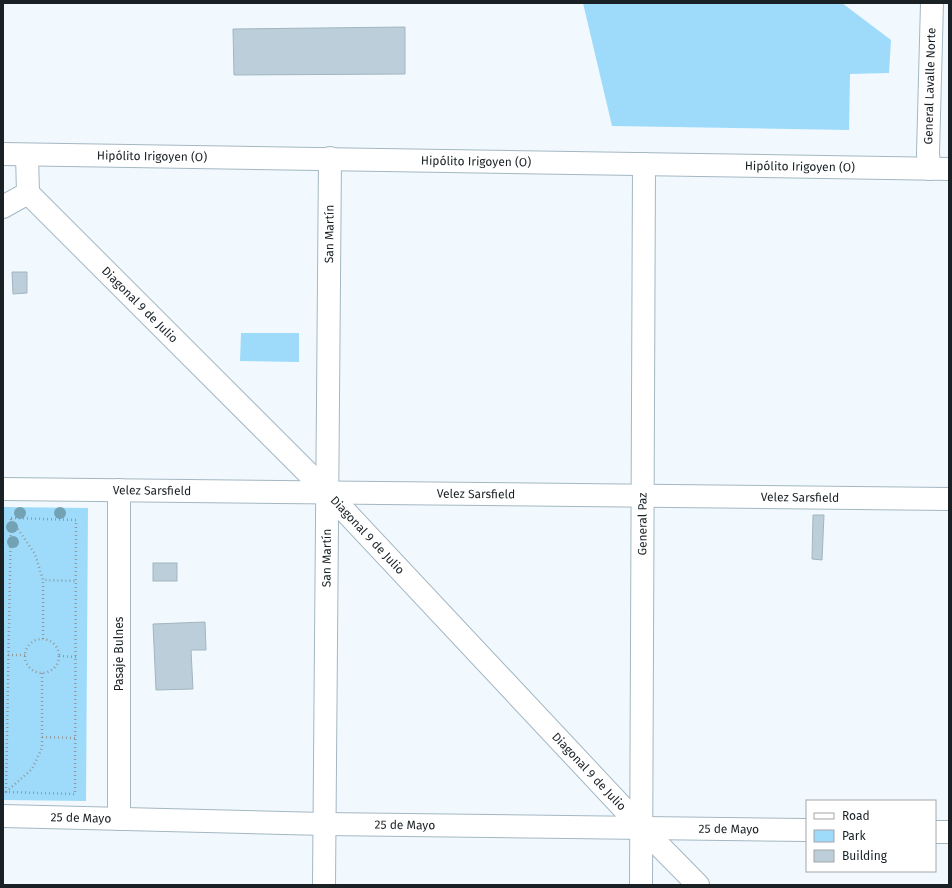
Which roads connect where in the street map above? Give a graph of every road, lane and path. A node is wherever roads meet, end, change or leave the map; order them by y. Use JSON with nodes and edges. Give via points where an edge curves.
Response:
{"nodes":[{"id":1,"x":932,"y":3,"type":"edge"},
{"id":2,"x":3,"y":154,"type":"edge"},
{"id":3,"x":27,"y":155,"type":"junction"},
{"id":4,"x":330,"y":158,"type":"junction"},
{"id":5,"x":644,"y":164,"type":"junction"},
{"id":6,"x":939,"y":169,"type":"edge"},
{"id":7,"x":28,"y":193,"type":"junction"},
{"id":8,"x":3,"y":207,"type":"edge"},
{"id":9,"x":3,"y":489,"type":"edge"},
{"id":10,"x":119,"y":490,"type":"junction"},
{"id":11,"x":327,"y":492,"type":"junction"},
{"id":12,"x":644,"y":496,"type":"junction"},
{"id":13,"x":949,"y":499,"type":"edge"},
{"id":14,"x":10,"y":518,"type":"junction"},
{"id":15,"x":43,"y":580,"type":"junction"},
{"id":16,"x":76,"y":580,"type":"junction"},
{"id":17,"x":42,"y":639,"type":"junction"},
{"id":18,"x":8,"y":655,"type":"junction"},
{"id":19,"x":25,"y":655,"type":"junction"},
{"id":20,"x":59,"y":656,"type":"junction"},
{"id":21,"x":76,"y":657,"type":"junction"},
{"id":22,"x":42,"y":673,"type":"junction"},
{"id":23,"x":42,"y":737,"type":"junction"},
{"id":24,"x":75,"y":738,"type":"junction"},
{"id":25,"x":6,"y":792,"type":"junction"},
{"id":26,"x":3,"y":816,"type":"edge"},
{"id":27,"x":119,"y":819,"type":"junction"},
{"id":28,"x":324,"y":824,"type":"junction"},
{"id":29,"x":641,"y":827,"type":"junction"},
{"id":30,"x":806,"y":830,"type":"edge"},
{"id":31,"x":936,"y":832,"type":"edge"},
{"id":32,"x":949,"y":832,"type":"edge"},
{"id":33,"x":324,"y":885,"type":"edge"},
{"id":34,"x":642,"y":885,"type":"edge"},
{"id":35,"x":698,"y":885,"type":"edge"}],
"edges":[{"from":1,"to":6,"type":"main road","name":"General Lavalle Norte","via":[[928,153]]},
{"from":2,"to":3,"type":"main road","name":"Hipólito Irigoyen (O)"},
{"from":3,"to":4,"type":"main road","name":"Hipólito Irigoyen (O)"},
{"from":3,"to":7,"type":"main road"},
{"from":4,"to":5,"type":"main road","name":"Hipólito Irigoyen (O)"},
{"from":4,"to":11,"type":"main road","name":"San Martín"},
{"from":5,"to":6,"type":"main road","name":"Hipólito Irigoyen (O)"},
{"from":5,"to":12,"type":"main road","name":"General Paz"},
{"from":7,"to":8,"type":"main road"},
{"from":7,"to":11,"type":"main road","name":"Diagonal 9 de Julio"},
{"from":9,"to":10,"type":"main road","name":"Velez Sarsfield"},
{"from":10,"to":11,"type":"main road","name":"Velez Sarsfield"},
{"from":10,"to":27,"type":"main road","name":"Pasaje Bulnes"},
{"from":11,"to":12,"type":"main road","name":"Velez Sarsfield"},
{"from":11,"to":28,"type":"main road","name":"San Martín"},
{"from":11,"to":29,"type":"main road","name":"Diagonal 9 de Julio"},
{"from":12,"to":13,"type":"main road","name":"Velez Sarsfield"},
{"from":12,"to":29,"type":"main road","name":"General Paz"},
{"from":14,"to":15,"type":"path","via":[[35,554]]},
{"from":14,"to":16,"type":"path","via":[[76,520]]},
{"from":14,"to":18,"type":"path"},
{"from":15,"to":16,"type":"path"},
{"from":15,"to":17,"type":"path"},
{"from":16,"to":21,"type":"path"},
{"from":17,"to":19,"type":"path","via":[[29,645]]},
{"from":17,"to":20,"type":"path","via":[[52,642]]},
{"from":18,"to":19,"type":"path"},
{"from":18,"to":25,"type":"path"},
{"from":19,"to":22,"type":"path","via":[[28,665]]},
{"from":20,"to":21,"type":"path"},
{"from":20,"to":22,"type":"path","via":[[56,666]]},
{"from":21,"to":24,"type":"path"},
{"from":22,"to":23,"type":"path"},
{"from":23,"to":24,"type":"path"},
{"from":23,"to":25,"type":"path","via":[[42,748],[32,769]]},
{"from":24,"to":25,"type":"path","via":[[75,794]]},
{"from":26,"to":27,"type":"main road","name":"25 de Mayo"},
{"from":27,"to":28,"type":"main road","name":"25 de Mayo"},
{"from":28,"to":29,"type":"main road","name":"25 de Mayo"},
{"from":28,"to":33,"type":"main road","name":"San Martín"},
{"from":29,"to":30,"type":"main road","name":"25 de Mayo"},
{"from":29,"to":34,"type":"main road","name":"General Paz"},
{"from":29,"to":35,"type":"main road","name":"Diagonal 9 de Julio"},
{"from":31,"to":32,"type":"main road"}]}
